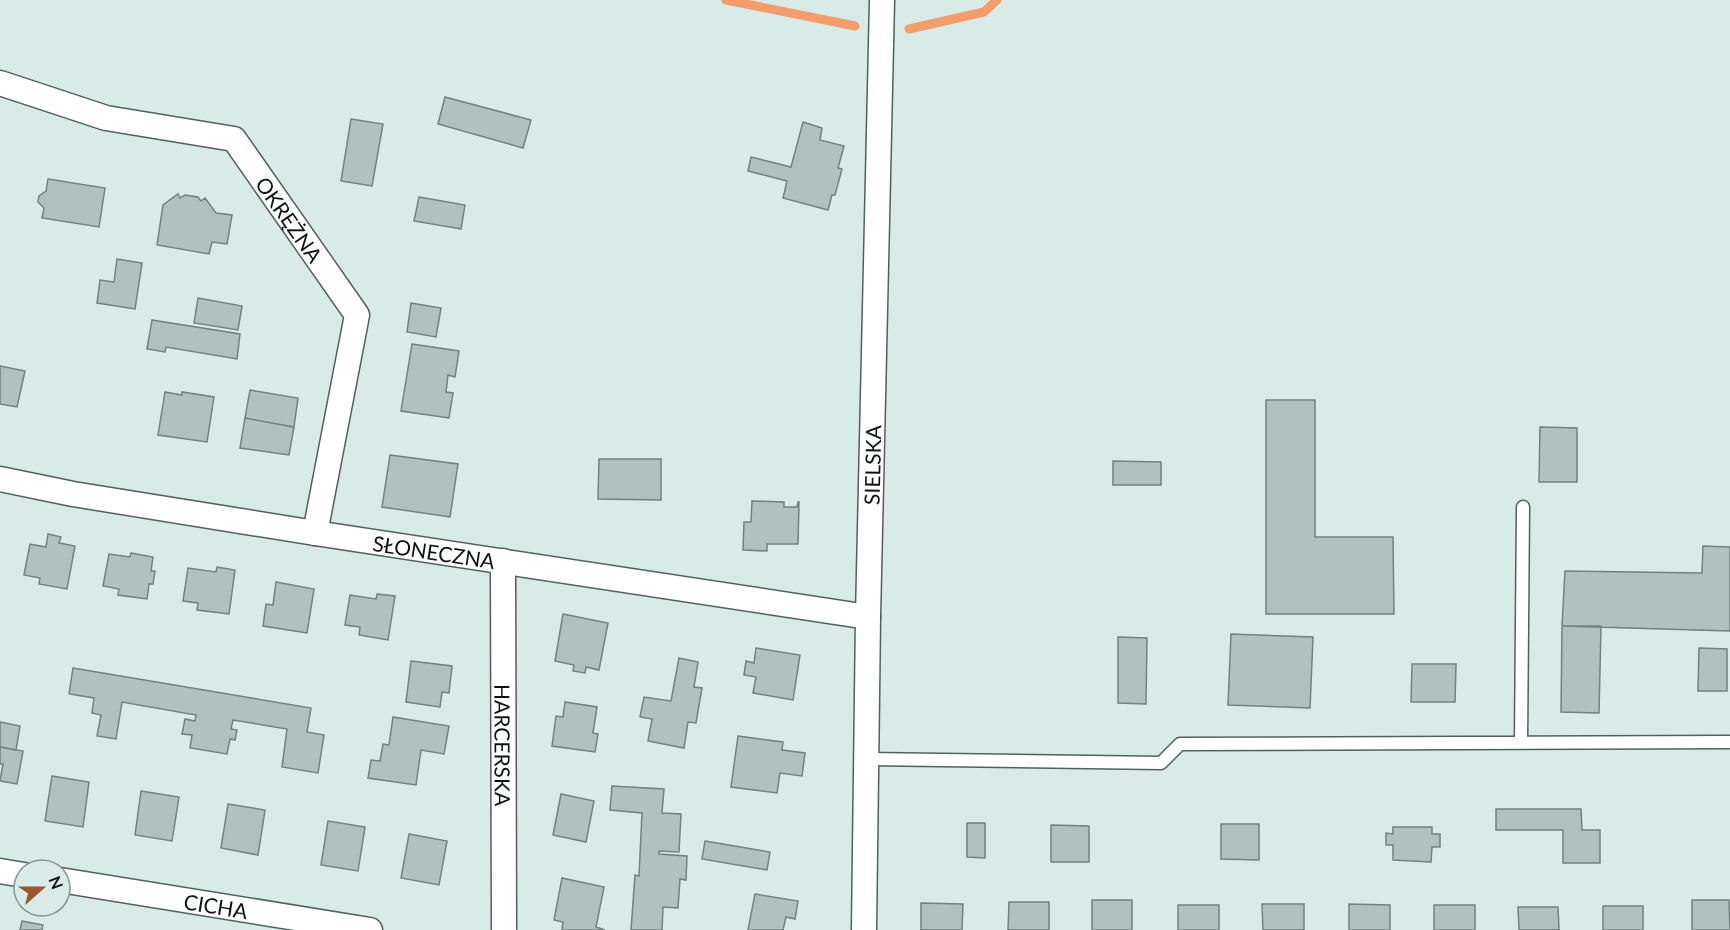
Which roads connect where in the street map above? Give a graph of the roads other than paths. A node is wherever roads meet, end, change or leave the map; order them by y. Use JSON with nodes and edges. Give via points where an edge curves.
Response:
{"nodes":[{"id":1,"x":882,"y":0,"type":"edge"},
{"id":2,"x":0,"y":83,"type":"edge"},
{"id":3,"x":0,"y":479,"type":"edge"},
{"id":4,"x":1523,"y":507,"type":"dead end"},
{"id":5,"x":315,"y":533,"type":"junction"},
{"id":6,"x":503,"y":561,"type":"junction"},
{"id":7,"x":868,"y":617,"type":"junction"},
{"id":8,"x":1730,"y":742,"type":"edge"},
{"id":9,"x":1521,"y":743,"type":"junction"},
{"id":10,"x":866,"y":759,"type":"junction"},
{"id":11,"x":72,"y":882,"type":"edge"},
{"id":12,"x":370,"y":930,"type":"edge"},
{"id":13,"x":504,"y":930,"type":"edge"},
{"id":14,"x":864,"y":930,"type":"edge"}],
"edges":[{"from":1,"to":7,"type":"street","name":"SIELSKA"},
{"from":2,"to":5,"type":"street","name":"OKRĘŻNA","via":[[106,118],[234,139],[241,148],[357,315]]},
{"from":3,"to":5,"type":"street","name":"SŁONECZNA"},
{"from":4,"to":9,"type":"lane"},
{"from":5,"to":6,"type":"street","name":"SŁONECZNA"},
{"from":6,"to":7,"type":"street","name":"SŁONECZNA"},
{"from":6,"to":13,"type":"street","name":"HARCERSKA"},
{"from":7,"to":10,"type":"street","name":"SIELSKA"},
{"from":8,"to":9,"type":"lane"},
{"from":9,"to":10,"type":"lane","via":[[1180,744],[1161,764]]},
{"from":10,"to":14,"type":"street","name":"SIELSKA"},
{"from":11,"to":12,"type":"street","name":"CICHA"}]}
